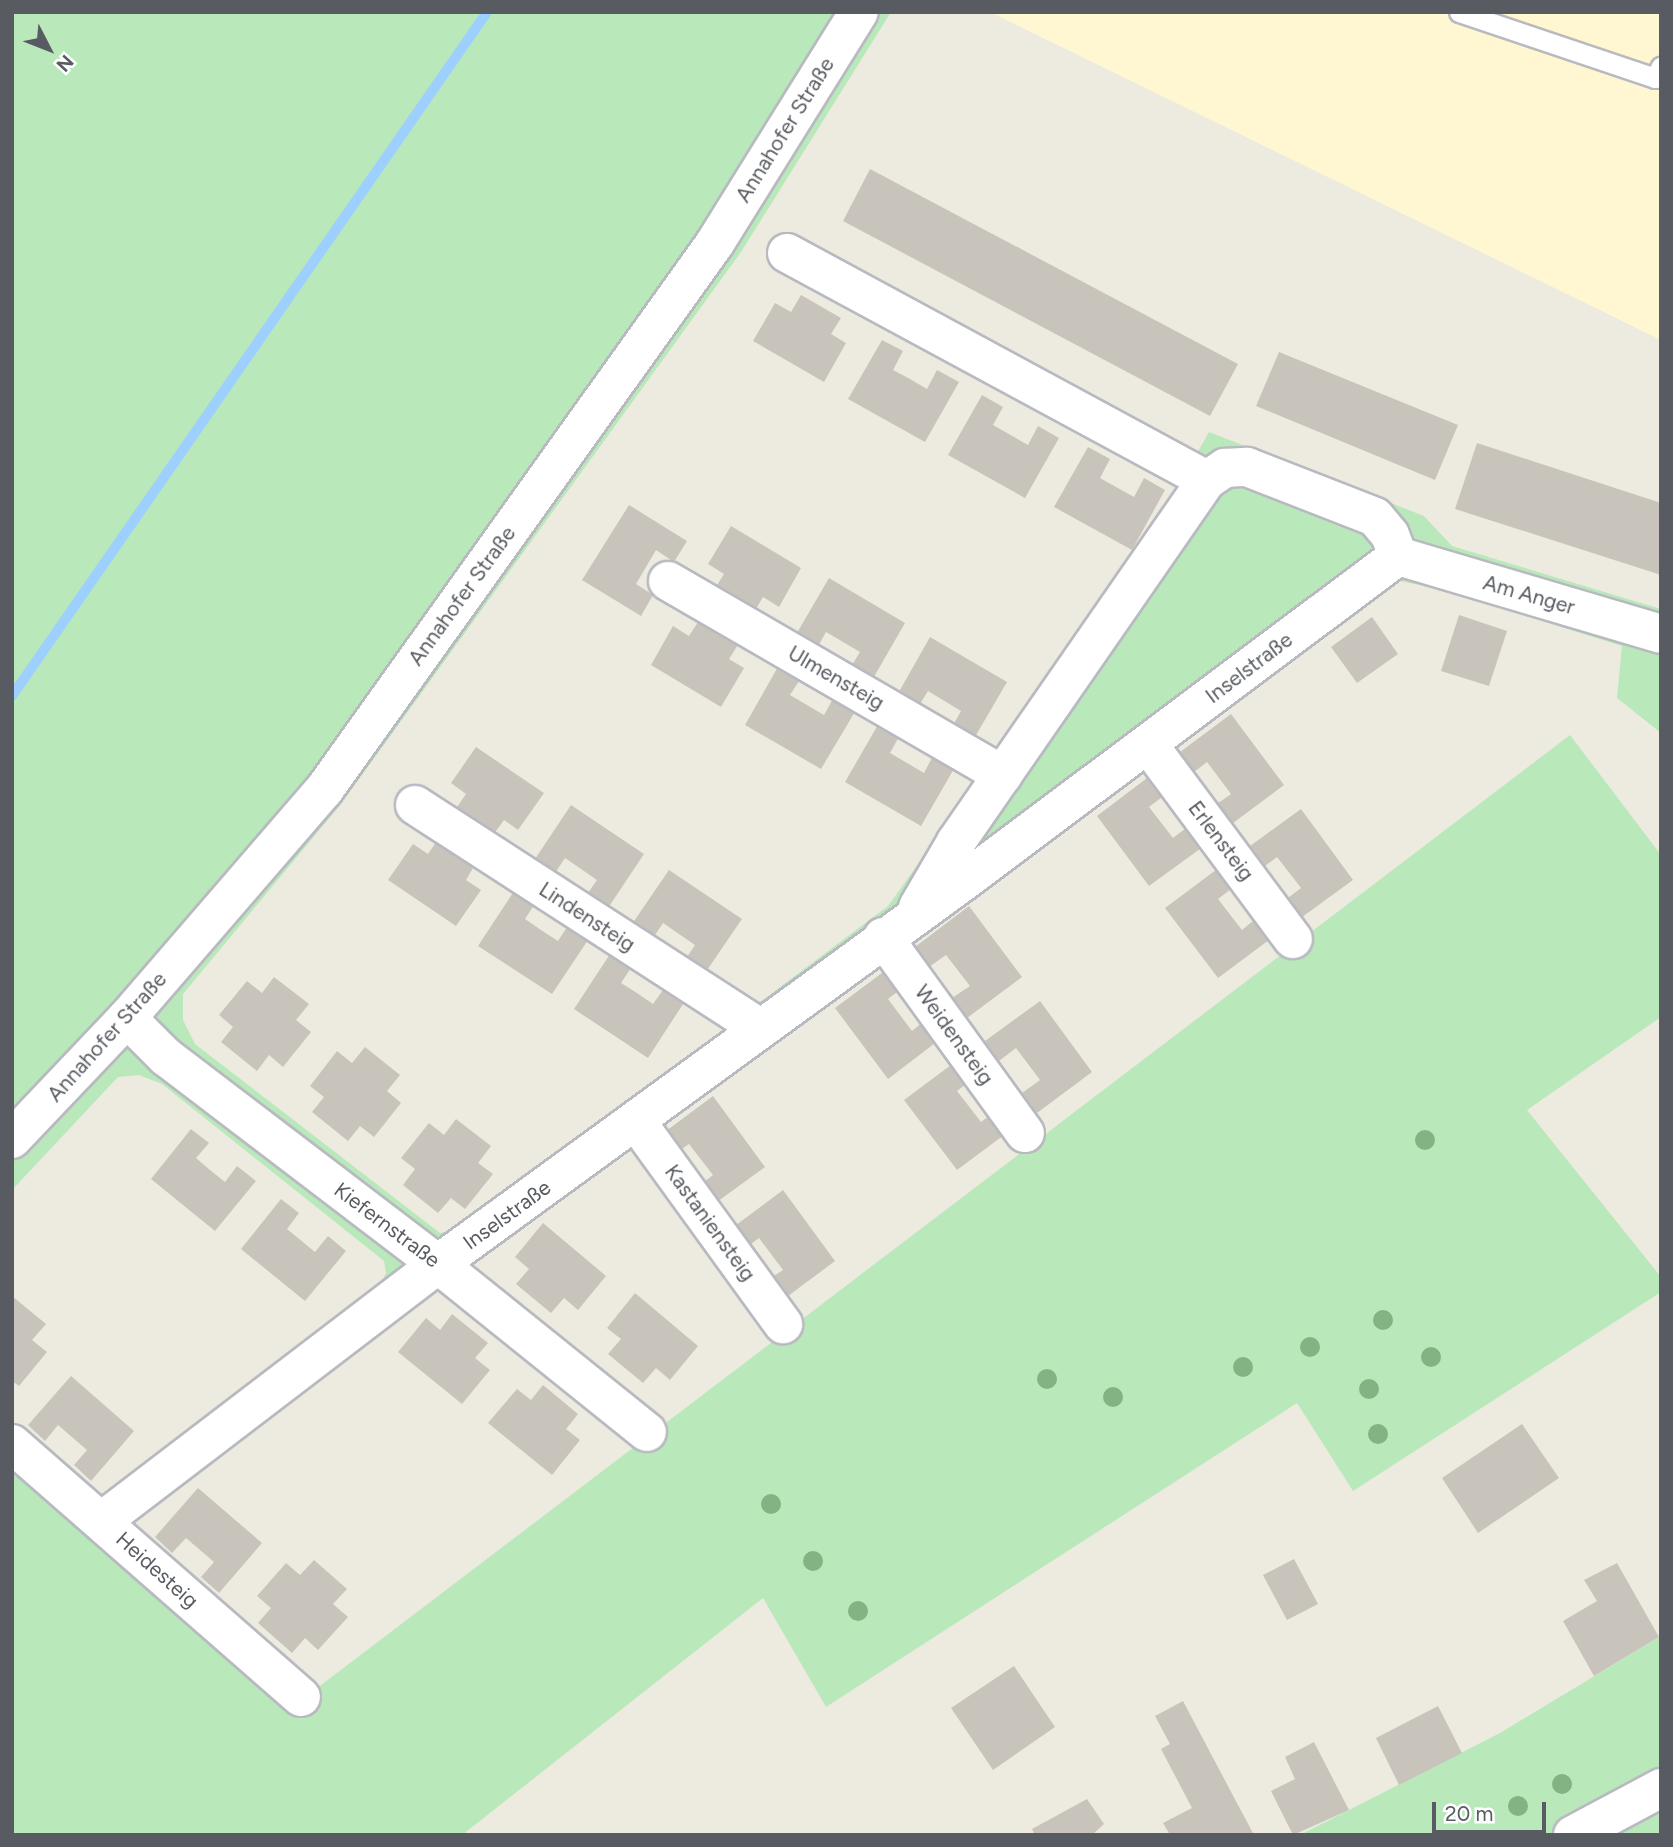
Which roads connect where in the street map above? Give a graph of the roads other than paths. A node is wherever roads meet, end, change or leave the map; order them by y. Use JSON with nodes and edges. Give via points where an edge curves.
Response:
{"nodes":[{"id":1,"x":859,"y":12,"type":"edge"},
{"id":2,"x":1459,"y":12,"type":"edge"},
{"id":3,"x":1661,"y":66,"type":"edge"},
{"id":4,"x":787,"y":253,"type":"dead end"},
{"id":5,"x":1207,"y":480,"type":"junction"},
{"id":6,"x":1398,"y":556,"type":"junction"},
{"id":7,"x":668,"y":581,"type":"dead end"},
{"id":8,"x":1661,"y":634,"type":"edge"},
{"id":9,"x":1148,"y":744,"type":"junction"},
{"id":10,"x":1003,"y":775,"type":"junction"},
{"id":11,"x":415,"y":805,"type":"dead end"},
{"id":12,"x":915,"y":913,"type":"junction"},
{"id":13,"x":883,"y":937,"type":"junction"},
{"id":14,"x":1293,"y":939,"type":"dead end"},
{"id":15,"x":127,"y":1018,"type":"junction"},
{"id":16,"x":760,"y":1028,"type":"junction"},
{"id":17,"x":636,"y":1121,"type":"junction"},
{"id":18,"x":1025,"y":1132,"type":"dead end"},
{"id":19,"x":12,"y":1139,"type":"edge"},
{"id":20,"x":438,"y":1264,"type":"junction"},
{"id":21,"x":783,"y":1324,"type":"dead end"},
{"id":22,"x":647,"y":1432,"type":"dead end"},
{"id":23,"x":12,"y":1444,"type":"edge"},
{"id":24,"x":102,"y":1521,"type":"junction"},
{"id":25,"x":301,"y":1697,"type":"dead end"},
{"id":26,"x":1661,"y":1788,"type":"edge"},
{"id":27,"x":1573,"y":1835,"type":"edge"}],
"edges":[{"from":1,"to":15,"type":"street","name":"Annahofer Straße","via":[[715,243],[324,790]]},
{"from":2,"to":3,"type":"lane","via":[[1655,78]]},
{"from":4,"to":5,"type":"street"},
{"from":5,"to":6,"type":"street","via":[[1225,468],[1247,467],[1375,517],[1390,535]]},
{"from":5,"to":10,"type":"street","name":"Inselstraße"},
{"from":6,"to":8,"type":"street","name":"Am Anger"},
{"from":6,"to":9,"type":"street","name":"Inselstraße"},
{"from":7,"to":10,"type":"street","name":"Ulmensteig"},
{"from":9,"to":12,"type":"street","name":"Inselstraße"},
{"from":9,"to":14,"type":"street","name":"Erlensteig"},
{"from":10,"to":12,"type":"street","name":"Inselstraße","via":[[956,842]]},
{"from":11,"to":16,"type":"street","name":"Lindensteig"},
{"from":12,"to":13,"type":"street","name":"Inselstraße"},
{"from":13,"to":16,"type":"street","name":"Inselstraße"},
{"from":13,"to":18,"type":"street","name":"Weidensteig"},
{"from":15,"to":19,"type":"street","name":"Annahofer Straße"},
{"from":15,"to":20,"type":"street","name":"Kiefernstraße","via":[[166,1056]]},
{"from":16,"to":17,"type":"street","name":"Inselstraße"},
{"from":17,"to":20,"type":"street","name":"Inselstraße"},
{"from":17,"to":21,"type":"street","name":"Kastaniensteig"},
{"from":20,"to":22,"type":"street","name":"Kiefernstraße"},
{"from":20,"to":24,"type":"street","name":"Inselstraße"},
{"from":23,"to":24,"type":"street","name":"Heidesteig"},
{"from":24,"to":25,"type":"street","name":"Heidesteig"},
{"from":26,"to":27,"type":"street"}]}
